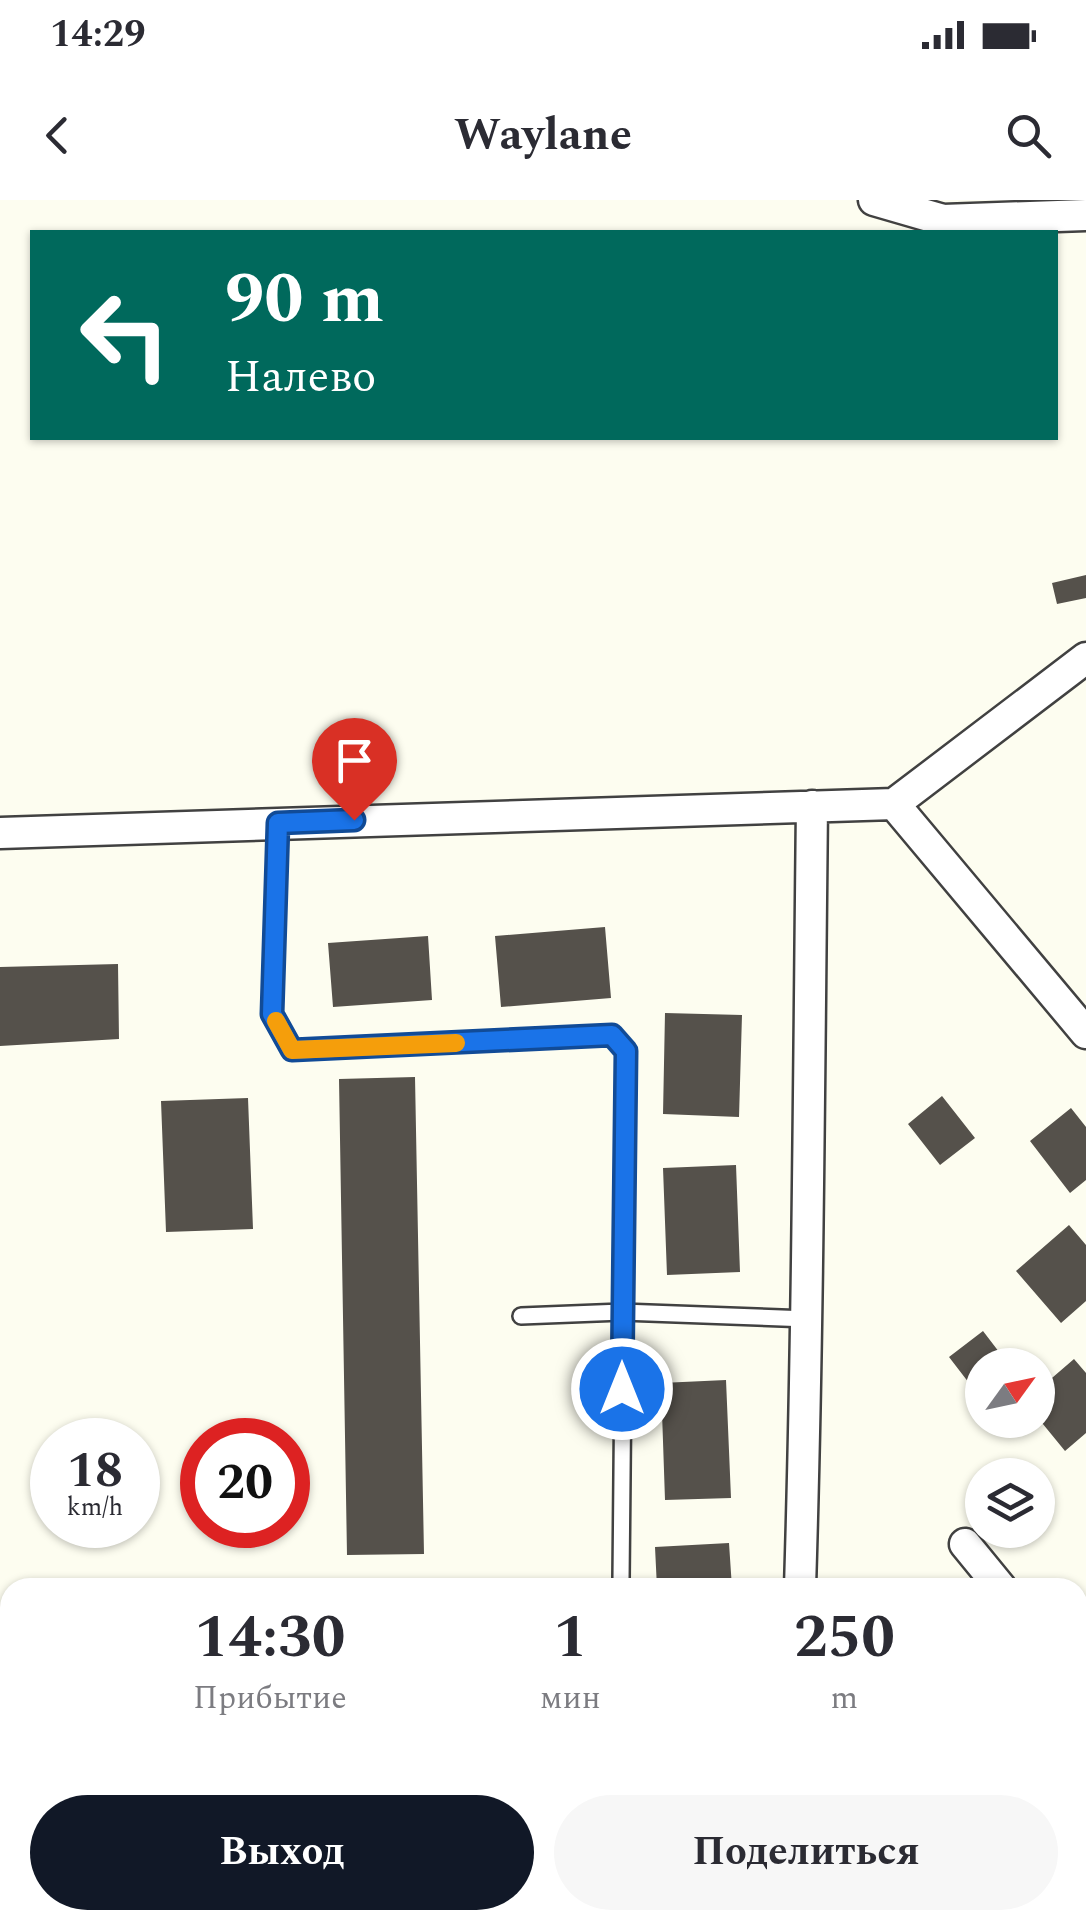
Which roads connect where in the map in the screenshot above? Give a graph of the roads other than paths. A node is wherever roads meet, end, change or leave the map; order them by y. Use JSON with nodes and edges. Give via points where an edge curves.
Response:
{"nodes":[{"id":1,"x":874,"y":200,"type":"edge"},
{"id":2,"x":1086,"y":215,"type":"edge"},
{"id":3,"x":1086,"y":658,"type":"edge"},
{"id":4,"x":894,"y":804,"type":"junction"},
{"id":5,"x":812,"y":806,"type":"junction"},
{"id":6,"x":278,"y":823,"type":"junction"},
{"id":7,"x":0,"y":833,"type":"edge"},
{"id":8,"x":1086,"y":1032,"type":"edge"},
{"id":9,"x":622,"y":1312,"type":"junction"},
{"id":10,"x":521,"y":1316,"type":"dead end"},
{"id":11,"x":808,"y":1318,"type":"junction"},
{"id":12,"x":968,"y":1548,"type":"edge"},
{"id":13,"x":621,"y":1578,"type":"edge"},
{"id":14,"x":800,"y":1578,"type":"edge"},
{"id":15,"x":993,"y":1578,"type":"edge"}],
"edges":[{"from":1,"to":2,"type":"street","via":[[942,220]]},
{"from":3,"to":4,"type":"street"},
{"from":4,"to":5,"type":"street"},
{"from":4,"to":8,"type":"street"},
{"from":5,"to":6,"type":"street"},
{"from":5,"to":11,"type":"street"},
{"from":6,"to":7,"type":"street"},
{"from":6,"to":9,"type":"lane","via":[[272,1014],[292,1050],[612,1035],[626,1051]]},
{"from":9,"to":10,"type":"lane"},
{"from":9,"to":11,"type":"lane"},
{"from":9,"to":13,"type":"lane"},
{"from":11,"to":14,"type":"street"},
{"from":12,"to":15,"type":"street"}]}
